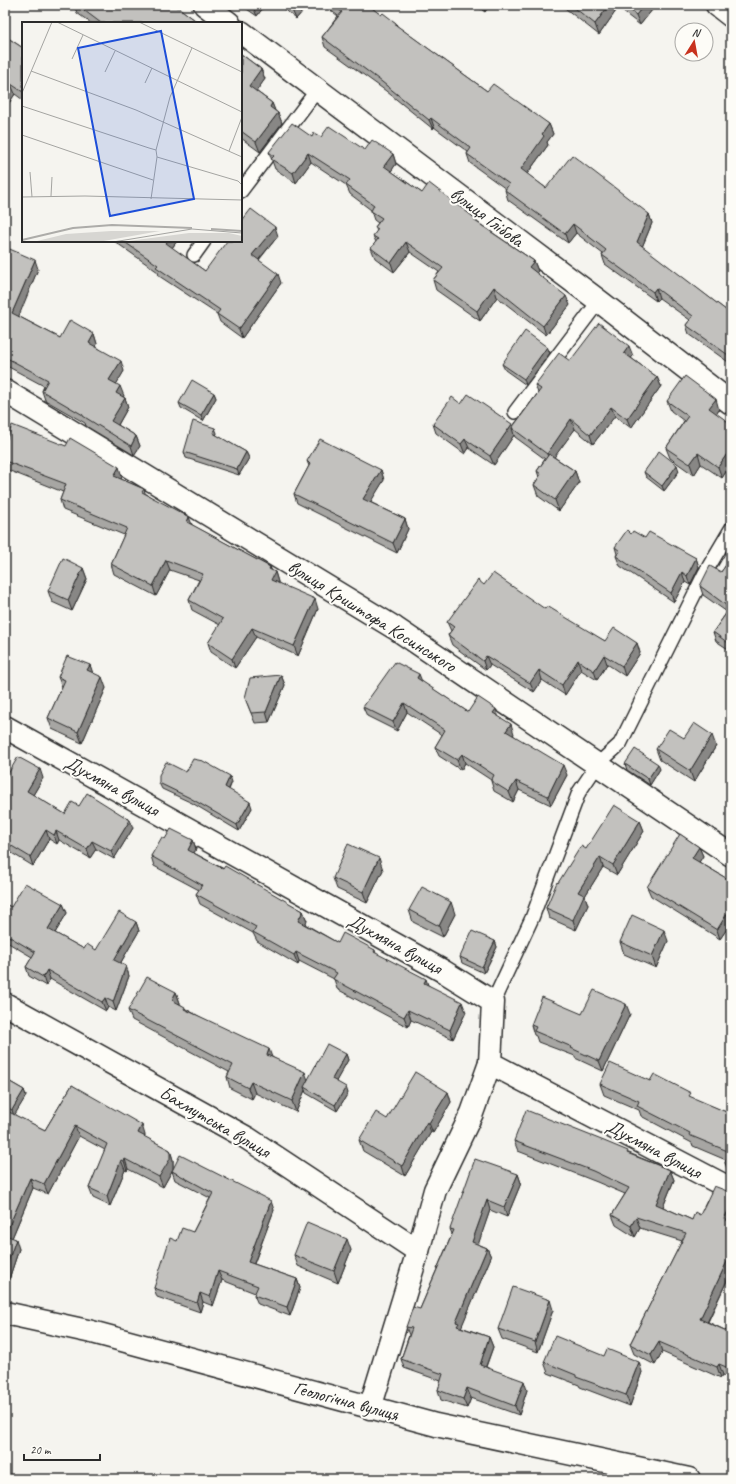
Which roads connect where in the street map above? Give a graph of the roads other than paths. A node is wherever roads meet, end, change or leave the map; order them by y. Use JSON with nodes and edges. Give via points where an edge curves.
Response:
{"nodes":[{"id":1,"x":205,"y":5,"type":"edge"},
{"id":2,"x":717,"y":5,"type":"edge"},
{"id":3,"x":731,"y":16,"type":"edge"},
{"id":4,"x":228,"y":22,"type":"edge"},
{"id":5,"x":242,"y":33,"type":"edge"},
{"id":6,"x":317,"y":90,"type":"junction"},
{"id":7,"x":242,"y":190,"type":"edge"},
{"id":8,"x":203,"y":242,"type":"edge"},
{"id":9,"x":194,"y":255,"type":"dead end"},
{"id":10,"x":599,"y":301,"type":"junction"},
{"id":11,"x":5,"y":391,"type":"edge"},
{"id":12,"x":731,"y":403,"type":"edge"},
{"id":13,"x":515,"y":412,"type":"dead end"},
{"id":14,"x":731,"y":529,"type":"edge"},
{"id":15,"x":5,"y":727,"type":"edge"},
{"id":16,"x":598,"y":764,"type":"junction"},
{"id":17,"x":731,"y":855,"type":"edge"},
{"id":18,"x":493,"y":1002,"type":"junction"},
{"id":19,"x":5,"y":1004,"type":"edge"},
{"id":20,"x":490,"y":1063,"type":"junction"},
{"id":21,"x":731,"y":1189,"type":"edge"},
{"id":22,"x":418,"y":1251,"type":"junction"},
{"id":23,"x":5,"y":1313,"type":"edge"},
{"id":24,"x":370,"y":1408,"type":"junction"},
{"id":25,"x":689,"y":1479,"type":"edge"}],
"edges":[{"from":1,"to":4,"type":"street"},
{"from":2,"to":3,"type":"street"},
{"from":5,"to":6,"type":"street","name":"вулиця Глібова"},
{"from":6,"to":7,"type":"lane"},
{"from":6,"to":10,"type":"street","name":"вулиця Глібова"},
{"from":8,"to":9,"type":"lane"},
{"from":10,"to":12,"type":"street","name":"вулиця Глібова"},
{"from":10,"to":13,"type":"lane"},
{"from":11,"to":16,"type":"street","name":"вулиця Криштофа Косинського","via":[[395,628]]},
{"from":14,"to":16,"type":"lane","via":[[705,573],[620,744]]},
{"from":15,"to":18,"type":"street","name":"Духмяна вулиця","via":[[443,971]]},
{"from":16,"to":17,"type":"street","name":"вулиця Криштофа Косинського"},
{"from":16,"to":18,"type":"lane","via":[[579,792],[532,918]]},
{"from":18,"to":20,"type":"street"},
{"from":19,"to":22,"type":"street","name":"Бахмутська вулиця","via":[[247,1138]]},
{"from":20,"to":21,"type":"street","name":"Духмяна вулиця"},
{"from":20,"to":22,"type":"street","via":[[472,1113],[435,1190]]},
{"from":22,"to":24,"type":"street"},
{"from":23,"to":24,"type":"street","name":"Геологічна вулиця","via":[[92,1332]]},
{"from":24,"to":25,"type":"street","name":"Геологічна вулиця","via":[[436,1425]]}]}
